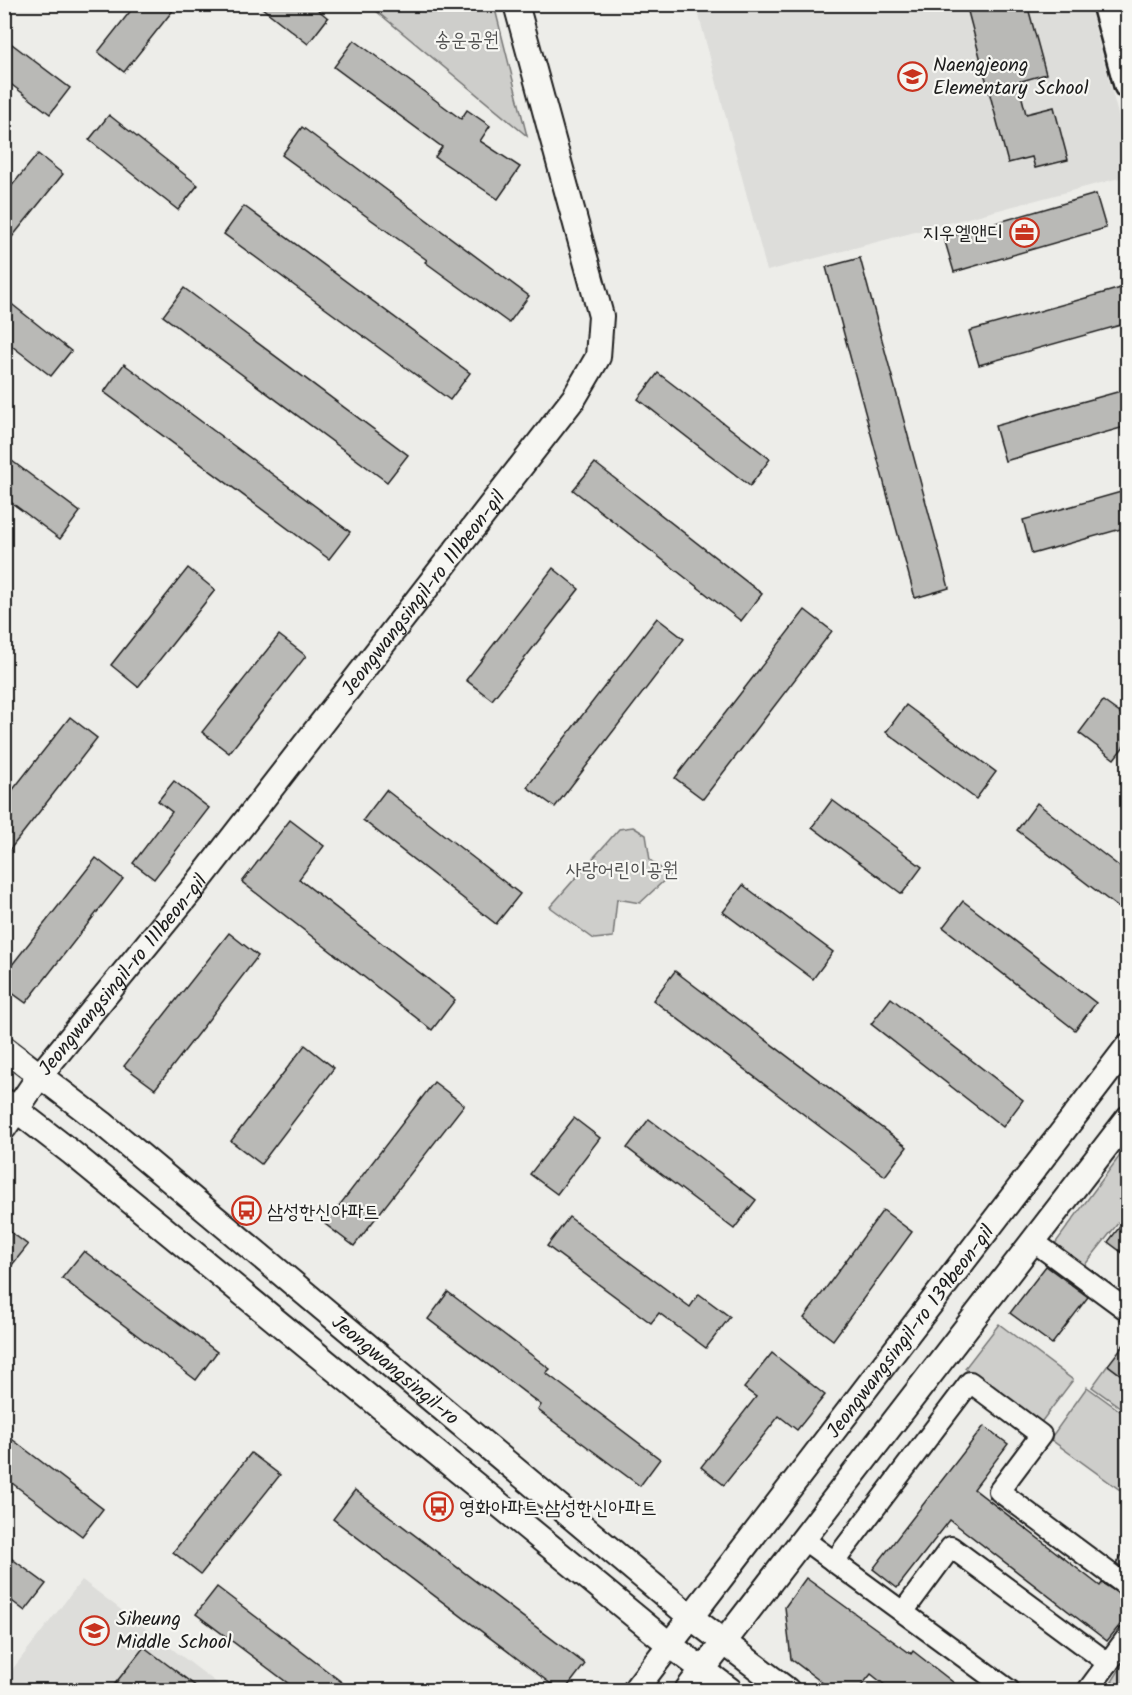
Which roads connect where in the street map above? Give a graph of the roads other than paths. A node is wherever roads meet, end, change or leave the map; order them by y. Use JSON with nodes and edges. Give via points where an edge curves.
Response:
{"nodes":[{"id":1,"x":516,"y":4,"type":"edge"},
{"id":2,"x":1106,"y":4,"type":"edge"},
{"id":3,"x":1128,"y":85,"type":"edge"},
{"id":4,"x":1128,"y":1046,"type":"edge"},
{"id":5,"x":4,"y":1048,"type":"edge"},
{"id":6,"x":40,"y":1075,"type":"junction"},
{"id":7,"x":9,"y":1113,"type":"edge"},
{"id":8,"x":1128,"y":1118,"type":"edge"},
{"id":9,"x":1033,"y":1241,"type":"junction"},
{"id":10,"x":1128,"y":1311,"type":"edge"},
{"id":11,"x":803,"y":1539,"type":"junction"},
{"id":12,"x":834,"y":1562,"type":"junction"},
{"id":13,"x":1128,"y":1587,"type":"edge"},
{"id":14,"x":903,"y":1612,"type":"junction"},
{"id":15,"x":692,"y":1617,"type":"junction"},
{"id":16,"x":1128,"y":1636,"type":"edge"},
{"id":17,"x":724,"y":1642,"type":"junction"},
{"id":18,"x":670,"y":1645,"type":"junction"},
{"id":19,"x":1108,"y":1663,"type":"junction"},
{"id":20,"x":702,"y":1670,"type":"junction"},
{"id":21,"x":635,"y":1690,"type":"edge"},
{"id":22,"x":687,"y":1690,"type":"edge"},
{"id":23,"x":729,"y":1690,"type":"edge"},
{"id":24,"x":787,"y":1690,"type":"edge"},
{"id":25,"x":1009,"y":1690,"type":"edge"},
{"id":26,"x":1088,"y":1690,"type":"edge"}],
"edges":[{"from":1,"to":6,"type":"street","name":"Jeongwangsingil-ro 111beon-gil","via":[[601,316],[598,357],[574,398],[199,881]]},
{"from":2,"to":3,"type":"main road"},
{"from":4,"to":15,"type":"street","name":"Jeongwangsingil-ro 139beon-gil"},
{"from":5,"to":6,"type":"street","name":"Jeongwangsingil-ro"},
{"from":6,"to":7,"type":"street","name":"Jeongwangsingil-ro 111beon-gil"},
{"from":6,"to":15,"type":"street","name":"Jeongwangsingil-ro"},
{"from":7,"to":18,"type":"street","name":"Jeongwangsingil-ro","via":[[72,1153]]},
{"from":8,"to":9,"type":"street","name":"Jeongwangsingil-ro 139beon-gil"},
{"from":9,"to":10,"type":"street"},
{"from":9,"to":11,"type":"street","name":"Jeongwangsingil-ro 139beon-gil"},
{"from":11,"to":12,"type":"street"},
{"from":11,"to":17,"type":"street","name":"Jeongwangsingil-ro 139beon-gil"},
{"from":12,"to":13,"type":"street","via":[[970,1382],[1041,1435],[999,1491]]},
{"from":12,"to":14,"type":"street"},
{"from":14,"to":19,"type":"street","via":[[951,1547]]},
{"from":14,"to":25,"type":"street"},
{"from":15,"to":17,"type":"street","name":"Jeongwangsingil-ro"},
{"from":15,"to":18,"type":"street","name":"Jeongwangsingil-ro 139beon-gil"},
{"from":16,"to":19,"type":"street"},
{"from":17,"to":20,"type":"street","name":"Jeongwangsingil-ro 139beon-gil"},
{"from":17,"to":24,"type":"street","name":"Jeongwangsingil-ro"},
{"from":18,"to":20,"type":"street","name":"Jeongwangsingil-ro"},
{"from":18,"to":21,"type":"street","name":"Jeongwangsingil-ro 139beon-gil"},
{"from":19,"to":26,"type":"street"},
{"from":20,"to":22,"type":"street","name":"Jeongwangsingil-ro 139beon-gil"},
{"from":20,"to":23,"type":"street","name":"Jeongwangsingil-ro"}]}
